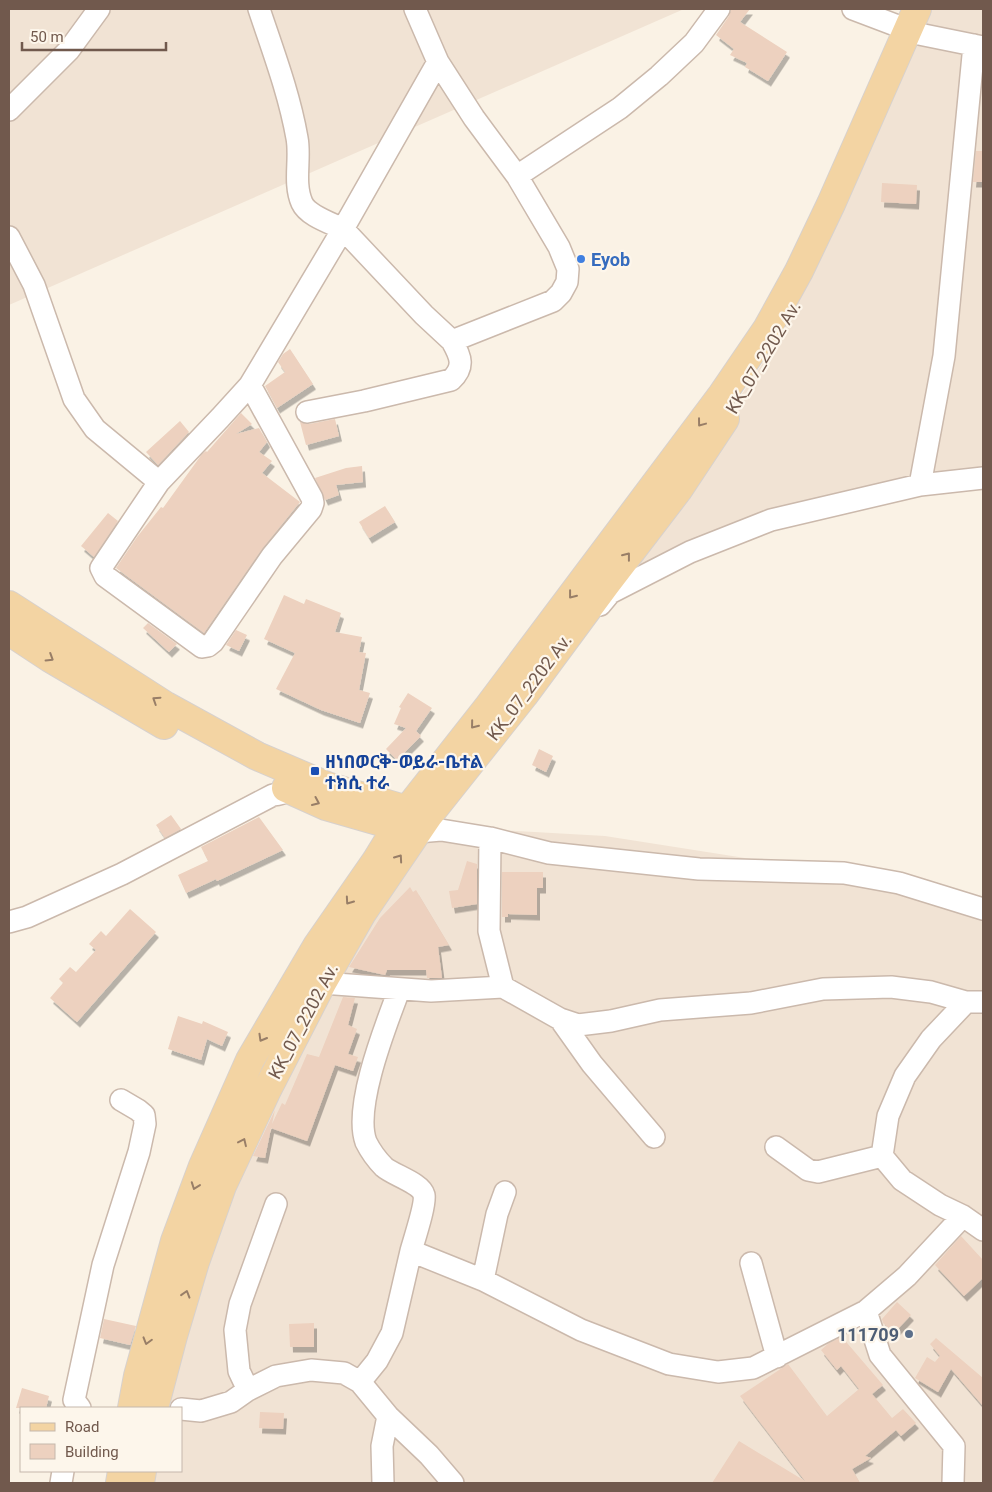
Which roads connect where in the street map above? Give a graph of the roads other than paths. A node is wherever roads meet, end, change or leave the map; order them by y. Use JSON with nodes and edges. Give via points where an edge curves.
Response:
{"nodes":[{"id":1,"x":99,"y":9,"type":"edge"},
{"id":2,"x":259,"y":9,"type":"edge"},
{"id":3,"x":415,"y":9,"type":"edge"},
{"id":4,"x":719,"y":9,"type":"edge"},
{"id":5,"x":853,"y":9,"type":"edge"},
{"id":6,"x":929,"y":9,"type":"edge"},
{"id":7,"x":915,"y":24,"type":"edge"},
{"id":8,"x":978,"y":46,"type":"edge"},
{"id":9,"x":438,"y":62,"type":"junction"},
{"id":10,"x":9,"y":110,"type":"edge"},
{"id":11,"x":518,"y":176,"type":"junction"},
{"id":12,"x":343,"y":229,"type":"junction"},
{"id":13,"x":9,"y":237,"type":"edge"},
{"id":14,"x":452,"y":341,"type":"junction"},
{"id":15,"x":250,"y":385,"type":"junction"},
{"id":16,"x":307,"y":412,"type":"dead end"},
{"id":17,"x":983,"y":478,"type":"edge"},
{"id":18,"x":159,"y":482,"type":"junction"},
{"id":19,"x":920,"y":485,"type":"junction"},
{"id":20,"x":9,"y":605,"type":"edge"},
{"id":21,"x":9,"y":631,"type":"edge"},
{"id":22,"x":524,"y":695,"type":"junction"},
{"id":23,"x":295,"y":783,"type":"junction"},
{"id":24,"x":419,"y":823,"type":"junction"},
{"id":25,"x":490,"y":838,"type":"junction"},
{"id":26,"x":983,"y":909,"type":"edge"},
{"id":27,"x":9,"y":922,"type":"edge"},
{"id":28,"x":322,"y":983,"type":"junction"},
{"id":29,"x":503,"y":987,"type":"junction"},
{"id":30,"x":399,"y":990,"type":"junction"},
{"id":31,"x":974,"y":1002,"type":"edge"},
{"id":32,"x":560,"y":1019,"type":"junction"},
{"id":33,"x":122,"y":1100,"type":"dead end"},
{"id":34,"x":654,"y":1137,"type":"dead end"},
{"id":35,"x":776,"y":1147,"type":"dead end"},
{"id":36,"x":882,"y":1156,"type":"junction"},
{"id":37,"x":505,"y":1192,"type":"dead end"},
{"id":38,"x":276,"y":1204,"type":"dead end"},
{"id":39,"x":963,"y":1216,"type":"junction"},
{"id":40,"x":983,"y":1230,"type":"edge"},
{"id":41,"x":411,"y":1251,"type":"junction"},
{"id":42,"x":751,"y":1263,"type":"dead end"},
{"id":43,"x":483,"y":1280,"type":"junction"},
{"id":44,"x":866,"y":1311,"type":"junction"},
{"id":45,"x":777,"y":1357,"type":"junction"},
{"id":46,"x":360,"y":1382,"type":"junction"},
{"id":47,"x":248,"y":1390,"type":"junction"},
{"id":48,"x":75,"y":1406,"type":"edge"},
{"id":49,"x":154,"y":1407,"type":"edge"},
{"id":50,"x":182,"y":1409,"type":"edge"},
{"id":51,"x":388,"y":1416,"type":"junction"},
{"id":52,"x":383,"y":1483,"type":"edge"},
{"id":53,"x":453,"y":1483,"type":"edge"},
{"id":54,"x":952,"y":1483,"type":"edge"}],
"edges":[{"from":1,"to":10,"type":"street","via":[[69,50]]},
{"from":2,"to":12,"type":"street","via":[[291,106],[298,141],[302,204],[311,213]]},
{"from":3,"to":9,"type":"street"},
{"from":4,"to":11,"type":"street","via":[[694,43],[659,76],[620,108]]},
{"from":5,"to":7,"type":"street"},
{"from":6,"to":7,"type":"main road","name":"KK_07_2202 Av."},
{"from":7,"to":8,"type":"street"},
{"from":22,"to":7,"type":"main road","name":"KK_07_2202 Av.","one_way":true,"via":[[678,490],[768,355],[802,293],[895,92]]},
{"from":7,"to":24,"type":"main road","one_way":true,"via":[[799,271],[767,329],[717,402],[489,706]]},
{"from":8,"to":19,"type":"street","via":[[944,356]]},
{"from":9,"to":11,"type":"street","via":[[474,118]]},
{"from":9,"to":12,"type":"street"},
{"from":11,"to":14,"type":"street","via":[[559,247],[568,269],[567,282],[553,301]]},
{"from":12,"to":14,"type":"street"},
{"from":12,"to":15,"type":"street"},
{"from":13,"to":18,"type":"street","via":[[34,285],[74,400],[95,430]]},
{"from":14,"to":16,"type":"street","via":[[461,362],[458,374],[451,380]]},
{"from":15,"to":18,"type":"street"},
{"from":15,"to":18,"type":"street","via":[[313,503],[208,646],[202,647],[105,576],[101,568]]},
{"from":17,"to":19,"type":"street"},
{"from":19,"to":22,"type":"street","via":[[770,520],[690,552],[610,593]]},
{"from":23,"to":20,"type":"main road","one_way":true,"via":[[257,756],[166,706]]},
{"from":21,"to":23,"type":"main road","one_way":true,"via":[[150,718]]},
{"from":22,"to":24,"type":"main road","name":"KK_07_2202 Av."},
{"from":23,"to":24,"type":"main road","via":[[327,786]]},
{"from":23,"to":27,"type":"street","via":[[282,794],[273,795],[122,874]]},
{"from":24,"to":25,"type":"street"},
{"from":28,"to":24,"type":"main road","name":"KK_07_2202 Av.","one_way":true},
{"from":24,"to":49,"type":"main road","one_way":true,"via":[[318,946],[246,1069],[203,1166],[176,1241],[138,1376]]},
{"from":25,"to":26,"type":"street","via":[[549,853],[606,861],[699,869],[844,873],[899,883]]},
{"from":25,"to":29,"type":"street","via":[[489,932]]},
{"from":28,"to":30,"type":"street"},
{"from":49,"to":28,"type":"main road","name":"KK_07_2202 Av.","one_way":true,"via":[[195,1262],[222,1186]]},
{"from":29,"to":30,"type":"street"},
{"from":29,"to":32,"type":"street"},
{"from":30,"to":41,"type":"street","via":[[369,1079],[364,1121],[366,1141],[385,1168],[420,1188],[424,1195]]},
{"from":31,"to":32,"type":"street","via":[[890,987],[823,989],[751,1003],[660,1010],[578,1025]]},
{"from":31,"to":36,"type":"street","via":[[931,1039],[905,1076],[888,1116]]},
{"from":32,"to":34,"type":"street","via":[[592,1064]]},
{"from":33,"to":48,"type":"street","via":[[144,1116],[145,1124],[103,1265]]},
{"from":35,"to":36,"type":"street","via":[[808,1170],[818,1172]]},
{"from":36,"to":39,"type":"street","via":[[902,1180]]},
{"from":37,"to":43,"type":"street"},
{"from":38,"to":47,"type":"street","via":[[240,1304],[235,1330],[239,1371]]},
{"from":39,"to":40,"type":"street"},
{"from":39,"to":44,"type":"street","via":[[907,1276]]},
{"from":41,"to":43,"type":"street"},
{"from":41,"to":46,"type":"street","via":[[392,1333],[377,1361]]},
{"from":42,"to":45,"type":"street"},
{"from":43,"to":45,"type":"street","via":[[581,1330],[669,1364],[718,1372],[753,1368]]},
{"from":44,"to":45,"type":"street"},
{"from":44,"to":54,"type":"street","via":[[880,1355],[954,1446]]},
{"from":46,"to":47,"type":"street","via":[[344,1373],[311,1370],[276,1376]]},
{"from":46,"to":51,"type":"street"},
{"from":47,"to":50,"type":"street","via":[[231,1402],[201,1411]]},
{"from":51,"to":52,"type":"street","via":[[382,1446]]},
{"from":51,"to":53,"type":"street"}]}
